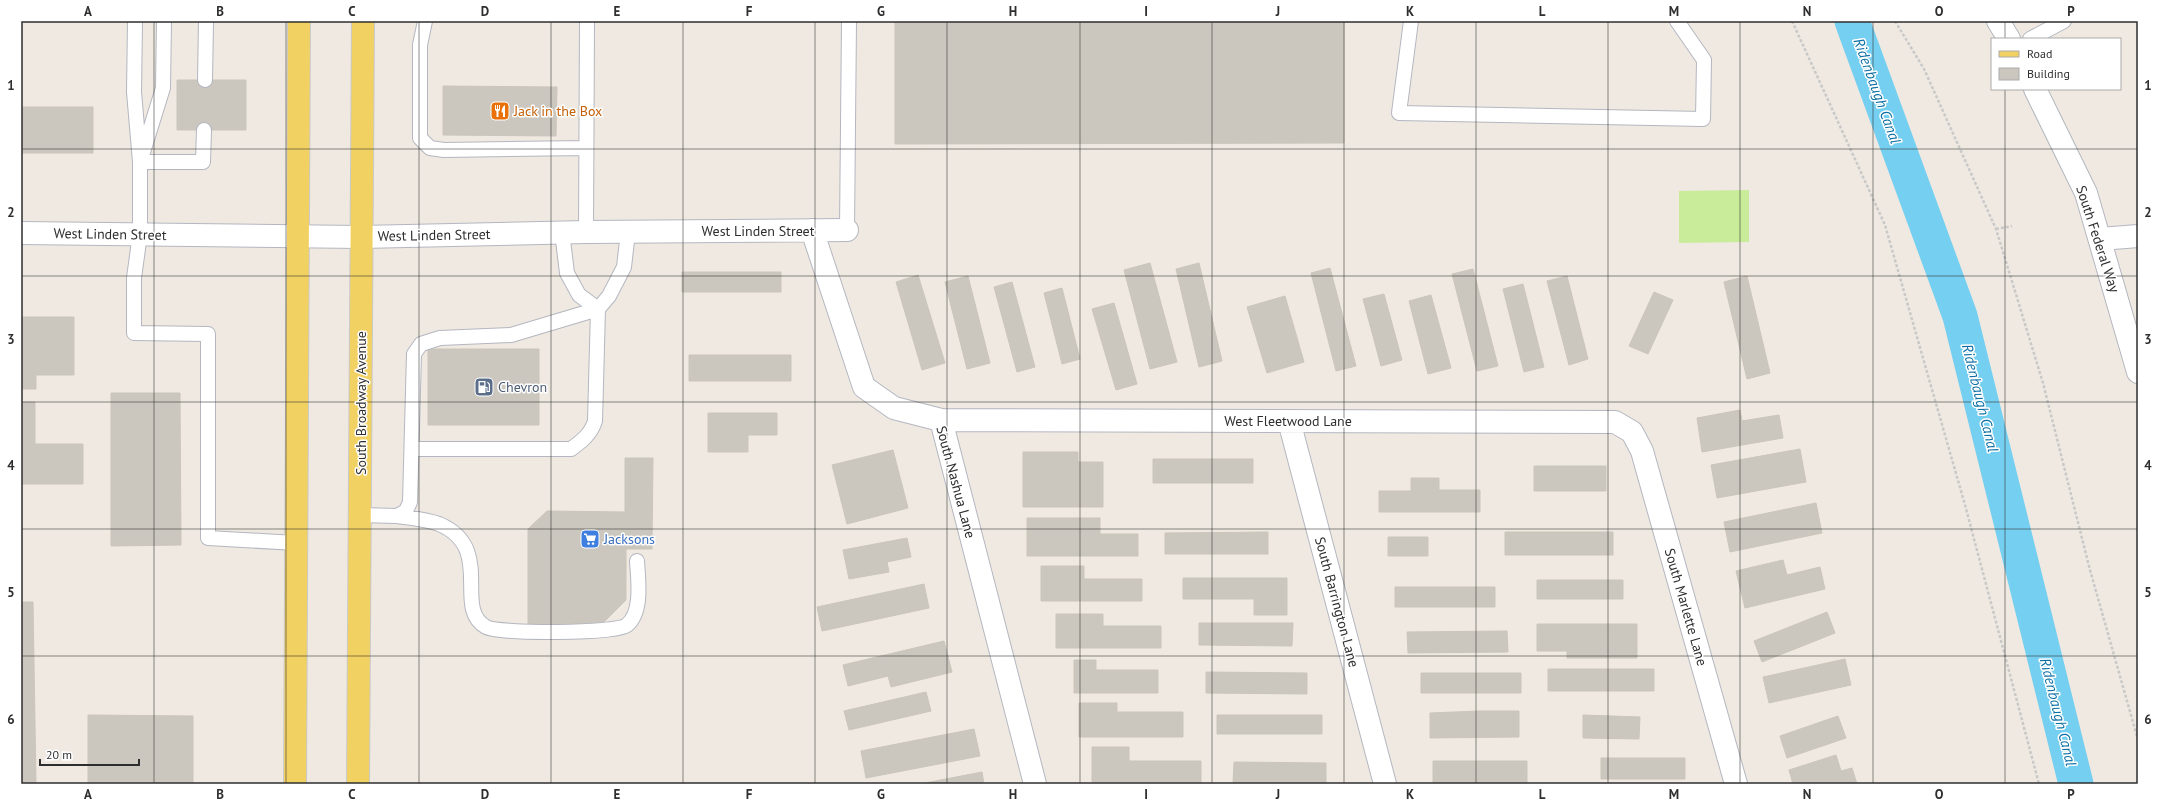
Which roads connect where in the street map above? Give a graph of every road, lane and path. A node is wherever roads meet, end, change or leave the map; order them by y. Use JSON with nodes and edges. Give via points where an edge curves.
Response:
{"nodes":[{"id":1,"x":135,"y":21,"type":"edge"},
{"id":2,"x":164,"y":21,"type":"edge"},
{"id":3,"x":206,"y":21,"type":"edge"},
{"id":4,"x":299,"y":21,"type":"edge"},
{"id":5,"x":363,"y":21,"type":"edge"},
{"id":6,"x":425,"y":21,"type":"edge"},
{"id":7,"x":587,"y":21,"type":"edge"},
{"id":8,"x":849,"y":21,"type":"edge"},
{"id":9,"x":1411,"y":21,"type":"edge"},
{"id":10,"x":1677,"y":21,"type":"edge"},
{"id":11,"x":1792,"y":21,"type":"edge"},
{"id":12,"x":1895,"y":21,"type":"edge"},
{"id":13,"x":1998,"y":21,"type":"edge"},
{"id":14,"x":2064,"y":21,"type":"edge"},
{"id":15,"x":2008,"y":38,"type":"edge"},
{"id":16,"x":2032,"y":38,"type":"edge"},
{"id":17,"x":204,"y":80,"type":"dead end"},
{"id":18,"x":2035,"y":90,"type":"edge"},
{"id":19,"x":204,"y":130,"type":"dead end"},
{"id":20,"x":586,"y":148,"type":"junction"},
{"id":21,"x":140,"y":162,"type":"junction"},
{"id":22,"x":2012,"y":226,"type":"dead end"},
{"id":23,"x":1996,"y":229,"type":"junction"},
{"id":24,"x":812,"y":230,"type":"junction"},
{"id":25,"x":847,"y":230,"type":"joint"},
{"id":26,"x":562,"y":232,"type":"junction"},
{"id":27,"x":586,"y":232,"type":"junction"},
{"id":28,"x":628,"y":232,"type":"junction"},
{"id":29,"x":21,"y":233,"type":"edge"},
{"id":30,"x":140,"y":234,"type":"junction"},
{"id":31,"x":297,"y":236,"type":"junction"},
{"id":32,"x":2138,"y":236,"type":"edge"},
{"id":33,"x":361,"y":237,"type":"junction"},
{"id":34,"x":2100,"y":239,"type":"junction"},
{"id":35,"x":598,"y":309,"type":"junction"},
{"id":36,"x":2138,"y":372,"type":"edge"},
{"id":37,"x":941,"y":420,"type":"junction"},
{"id":38,"x":1290,"y":420,"type":"junction"},
{"id":39,"x":1632,"y":432,"type":"joint"},
{"id":40,"x":412,"y":449,"type":"junction"},
{"id":41,"x":360,"y":515,"type":"junction"},
{"id":42,"x":397,"y":516,"type":"junction"},
{"id":43,"x":296,"y":543,"type":"junction"},
{"id":44,"x":637,"y":561,"type":"dead end"},
{"id":45,"x":2138,"y":740,"type":"edge"},
{"id":46,"x":295,"y":784,"type":"edge"},
{"id":47,"x":358,"y":784,"type":"edge"},
{"id":48,"x":1036,"y":784,"type":"edge"},
{"id":49,"x":1385,"y":784,"type":"edge"},
{"id":50,"x":1736,"y":784,"type":"edge"},
{"id":51,"x":2039,"y":784,"type":"edge"}],
"edges":[{"from":1,"to":21,"type":"lane","via":[[134,92]]},
{"from":2,"to":21,"type":"lane","via":[[163,88]]},
{"from":3,"to":17,"type":"lane"},
{"from":4,"to":31,"type":"main road"},
{"from":5,"to":33,"type":"main road","name":"South Broadway Avenue"},
{"from":6,"to":20,"type":"lane","via":[[420,45],[420,138],[430,148]]},
{"from":7,"to":20,"type":"lane"},
{"from":8,"to":25,"type":"lane"},
{"from":9,"to":10,"type":"lane","via":[[1399,113],[1703,119],[1704,60]]},
{"from":11,"to":51,"type":"path","via":[[1885,225],[1965,506]]},
{"from":12,"to":23,"type":"path","via":[[1924,69]]},
{"from":13,"to":15,"type":"street"},
{"from":14,"to":16,"type":"lane"},
{"from":18,"to":34,"type":"street","name":"South Federal Way","via":[[2086,193]]},
{"from":19,"to":21,"type":"lane","via":[[203,162]]},
{"from":20,"to":27,"type":"lane"},
{"from":21,"to":30,"type":"lane"},
{"from":22,"to":23,"type":"path"},
{"from":23,"to":45,"type":"path","via":[[2043,383],[2090,570]]},
{"from":24,"to":25,"type":"street","name":"West Linden Street"},
{"from":24,"to":28,"type":"street","name":"West Linden Street"},
{"from":24,"to":37,"type":"street","name":"South Nashua Lane","via":[[864,387],[894,408]]},
{"from":26,"to":27,"type":"street","name":"West Linden Street"},
{"from":26,"to":33,"type":"street","name":"West Linden Street"},
{"from":26,"to":35,"type":"lane","via":[[567,273],[579,295]]},
{"from":27,"to":28,"type":"street","name":"West Linden Street"},
{"from":28,"to":35,"type":"lane","via":[[624,267],[609,296]]},
{"from":29,"to":30,"type":"street","name":"West Linden Street"},
{"from":30,"to":31,"type":"street","name":"West Linden Street"},
{"from":30,"to":43,"type":"lane","via":[[134,278],[134,333],[208,334],[208,538]]},
{"from":31,"to":33,"type":"street","name":"West Linden Street"},
{"from":31,"to":43,"type":"main road"},
{"from":32,"to":34,"type":"street"},
{"from":33,"to":41,"type":"main road","name":"South Broadway Avenue"},
{"from":34,"to":36,"type":"street","name":"South Federal Way"},
{"from":35,"to":40,"type":"lane","via":[[511,334],[440,338],[421,344],[414,354]]},
{"from":35,"to":40,"type":"lane","via":[[595,420],[592,431],[582,441],[570,449]]},
{"from":37,"to":38,"type":"street","name":"West Fleetwood Lane"},
{"from":37,"to":48,"type":"street","name":"South Nashua Lane"},
{"from":38,"to":39,"type":"street","name":"West Fleetwood Lane","via":[[1615,422]]},
{"from":38,"to":49,"type":"street","name":"South Barrington Lane"},
{"from":39,"to":50,"type":"street","name":"South Marlette Lane","via":[[1642,451]]},
{"from":40,"to":42,"type":"lane","via":[[410,502],[406,512]]},
{"from":41,"to":42,"type":"lane"},
{"from":41,"to":47,"type":"main road","name":"South Broadway Avenue"},
{"from":42,"to":44,"type":"lane","via":[[438,524],[455,534],[467,548],[471,564],[472,606],[475,617],[486,627],[587,632],[627,625],[636,613]]},
{"from":43,"to":46,"type":"main road"}]}
